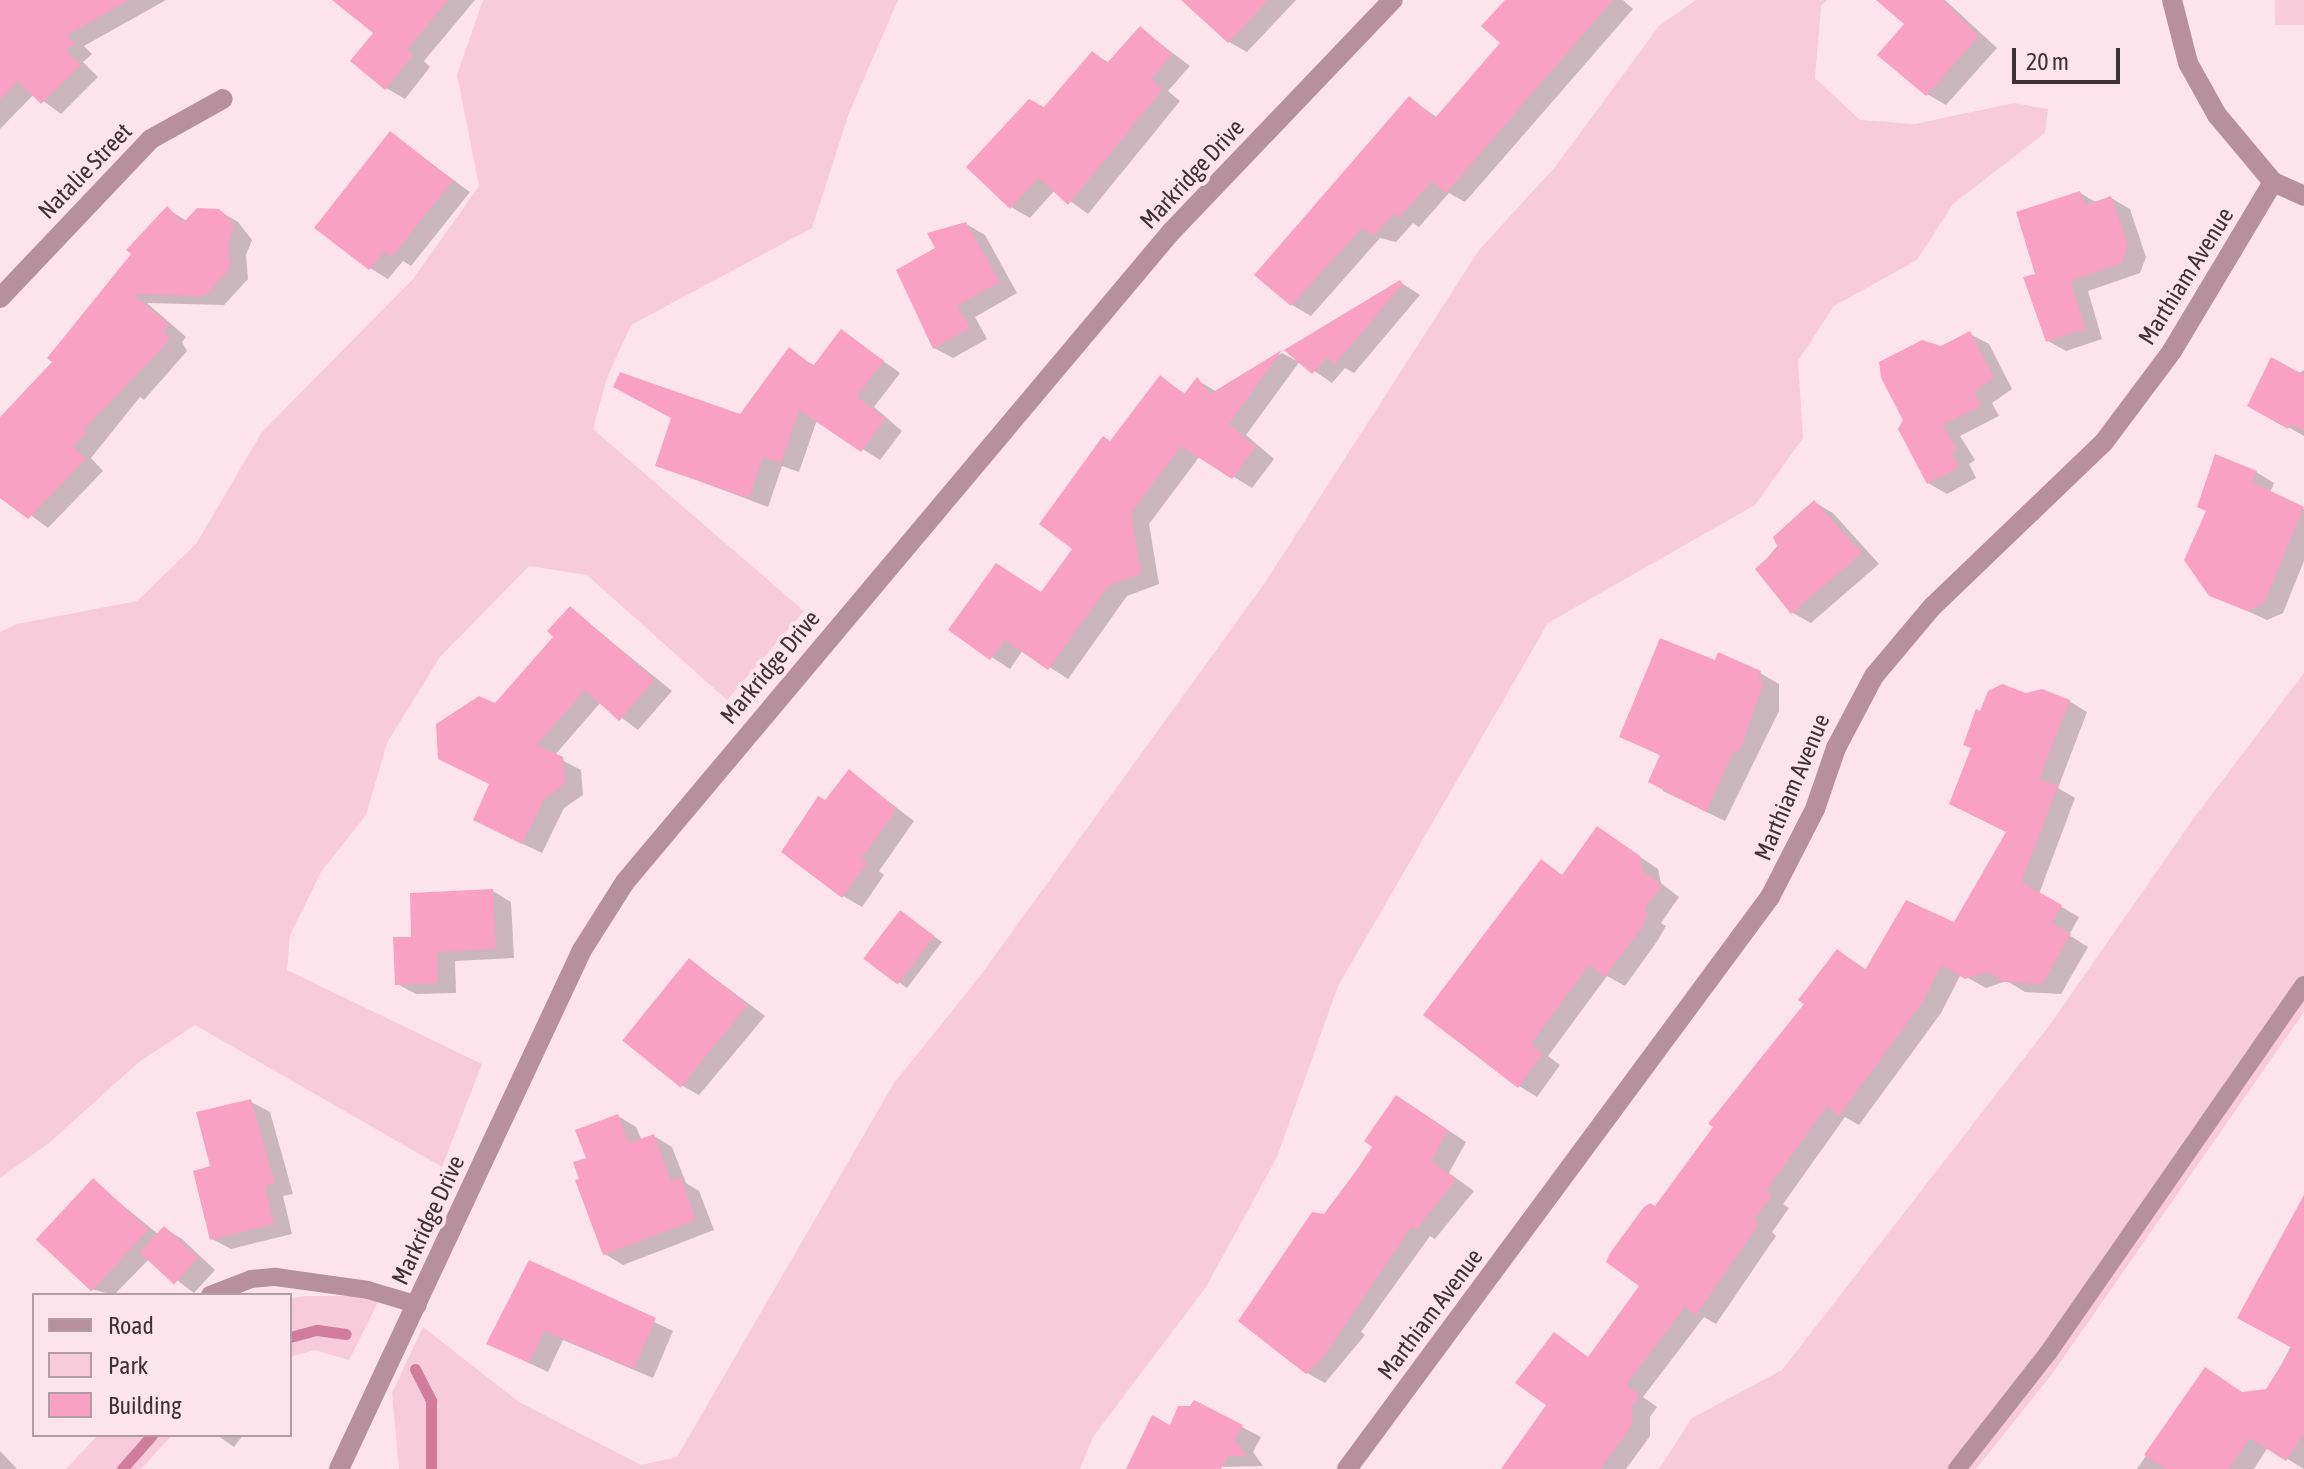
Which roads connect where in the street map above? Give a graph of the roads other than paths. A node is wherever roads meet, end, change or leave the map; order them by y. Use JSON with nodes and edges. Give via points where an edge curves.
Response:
{"nodes":[{"id":1,"x":1393,"y":0,"type":"edge"},
{"id":2,"x":2172,"y":0,"type":"edge"},
{"id":3,"x":223,"y":99,"type":"dead end"},
{"id":4,"x":2273,"y":182,"type":"junction"},
{"id":5,"x":2304,"y":196,"type":"edge"},
{"id":6,"x":0,"y":298,"type":"edge"},
{"id":7,"x":2304,"y":985,"type":"edge"},
{"id":8,"x":215,"y":1293,"type":"edge"},
{"id":9,"x":418,"y":1305,"type":"junction"},
{"id":10,"x":339,"y":1469,"type":"edge"},
{"id":11,"x":1347,"y":1469,"type":"edge"},
{"id":12,"x":1957,"y":1469,"type":"edge"}],
"edges":[{"from":1,"to":9,"type":"street","name":"Markridge Drive","via":[[1171,232],[625,882],[582,950]]},
{"from":2,"to":4,"type":"street","via":[[2188,63],[2217,115]]},
{"from":3,"to":6,"type":"street","name":"Natalie Street","via":[[151,139]]},
{"from":4,"to":5,"type":"street"},
{"from":4,"to":11,"type":"street","name":"Marthiam Avenue","via":[[2172,351],[2104,442],[1932,607],[1874,676],[1770,897]]},
{"from":7,"to":12,"type":"lane","via":[[2048,1353]]},
{"from":8,"to":9,"type":"lane","via":[[251,1279],[276,1277],[368,1290]]},
{"from":9,"to":10,"type":"street","name":"Markridge Drive"}]}
